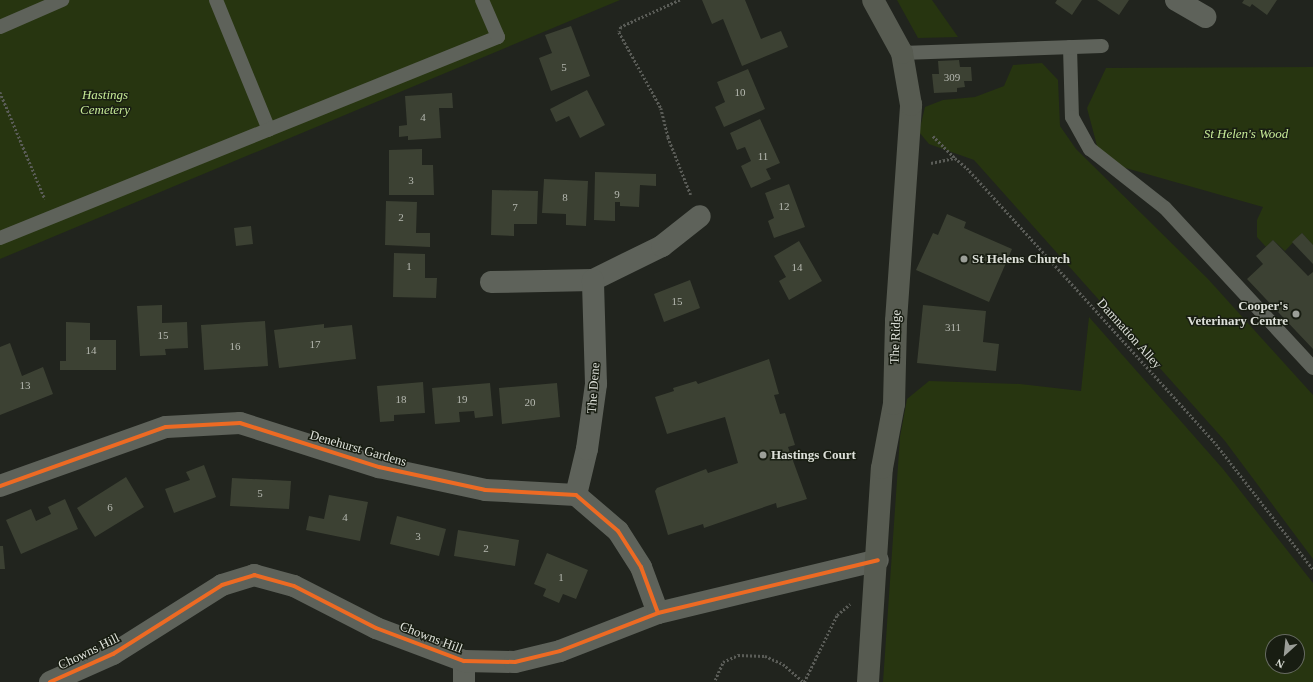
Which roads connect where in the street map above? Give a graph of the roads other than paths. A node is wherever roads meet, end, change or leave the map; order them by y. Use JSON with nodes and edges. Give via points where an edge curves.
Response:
{"nodes":[{"id":1,"x":62,"y":0,"type":"edge"},
{"id":2,"x":216,"y":0,"type":"edge"},
{"id":3,"x":482,"y":0,"type":"edge"},
{"id":4,"x":873,"y":0,"type":"edge"},
{"id":5,"x":1176,"y":0,"type":"edge"},
{"id":6,"x":1205,"y":17,"type":"dead end"},
{"id":7,"x":0,"y":27,"type":"edge"},
{"id":8,"x":1102,"y":46,"type":"dead end"},
{"id":9,"x":1070,"y":47,"type":"junction"},
{"id":10,"x":902,"y":53,"type":"junction"},
{"id":11,"x":269,"y":130,"type":"junction"},
{"id":12,"x":700,"y":216,"type":"road end"},
{"id":13,"x":0,"y":238,"type":"edge"},
{"id":14,"x":593,"y":280,"type":"junction"},
{"id":15,"x":491,"y":282,"type":"dead end"},
{"id":16,"x":1313,"y":368,"type":"edge"},
{"id":17,"x":0,"y":486,"type":"edge"},
{"id":18,"x":576,"y":495,"type":"junction"},
{"id":19,"x":878,"y":570,"type":"junction"},
{"id":20,"x":658,"y":612,"type":"junction"},
{"id":21,"x":464,"y":672,"type":"edge"},
{"id":22,"x":50,"y":682,"type":"edge"},
{"id":23,"x":868,"y":682,"type":"edge"}],
"edges":[{"from":1,"to":7,"type":"lane"},
{"from":2,"to":11,"type":"lane"},
{"from":3,"to":11,"type":"lane","via":[[498,37]]},
{"from":4,"to":10,"type":"main road","name":"The Ridge"},
{"from":5,"to":6,"type":"street"},
{"from":8,"to":9,"type":"lane"},
{"from":9,"to":10,"type":"lane"},
{"from":9,"to":16,"type":"lane","via":[[1072,117],[1090,149],[1165,208]]},
{"from":10,"to":19,"type":"main road","name":"The Ridge","via":[[911,105],[896,321],[894,404],[882,468]]},
{"from":11,"to":13,"type":"lane"},
{"from":12,"to":14,"type":"street","via":[[662,246]]},
{"from":14,"to":15,"type":"street"},
{"from":14,"to":18,"type":"street","name":"The Dene","via":[[596,384],[587,449]]},
{"from":17,"to":18,"type":"street","name":"Denehurst Gardens","via":[[166,427],[240,423],[379,467],[477,489]]},
{"from":18,"to":20,"type":"street","via":[[618,531],[641,568]]},
{"from":19,"to":20,"type":"street","name":"Chowns Hill"},
{"from":19,"to":23,"type":"main road","name":"The Ridge"},
{"from":20,"to":21,"type":"street","name":"Chowns Hill","via":[[560,651]]},
{"from":21,"to":22,"type":"street","name":"Chowns Hill","via":[[294,586],[254,575],[222,585],[114,654]]}]}
